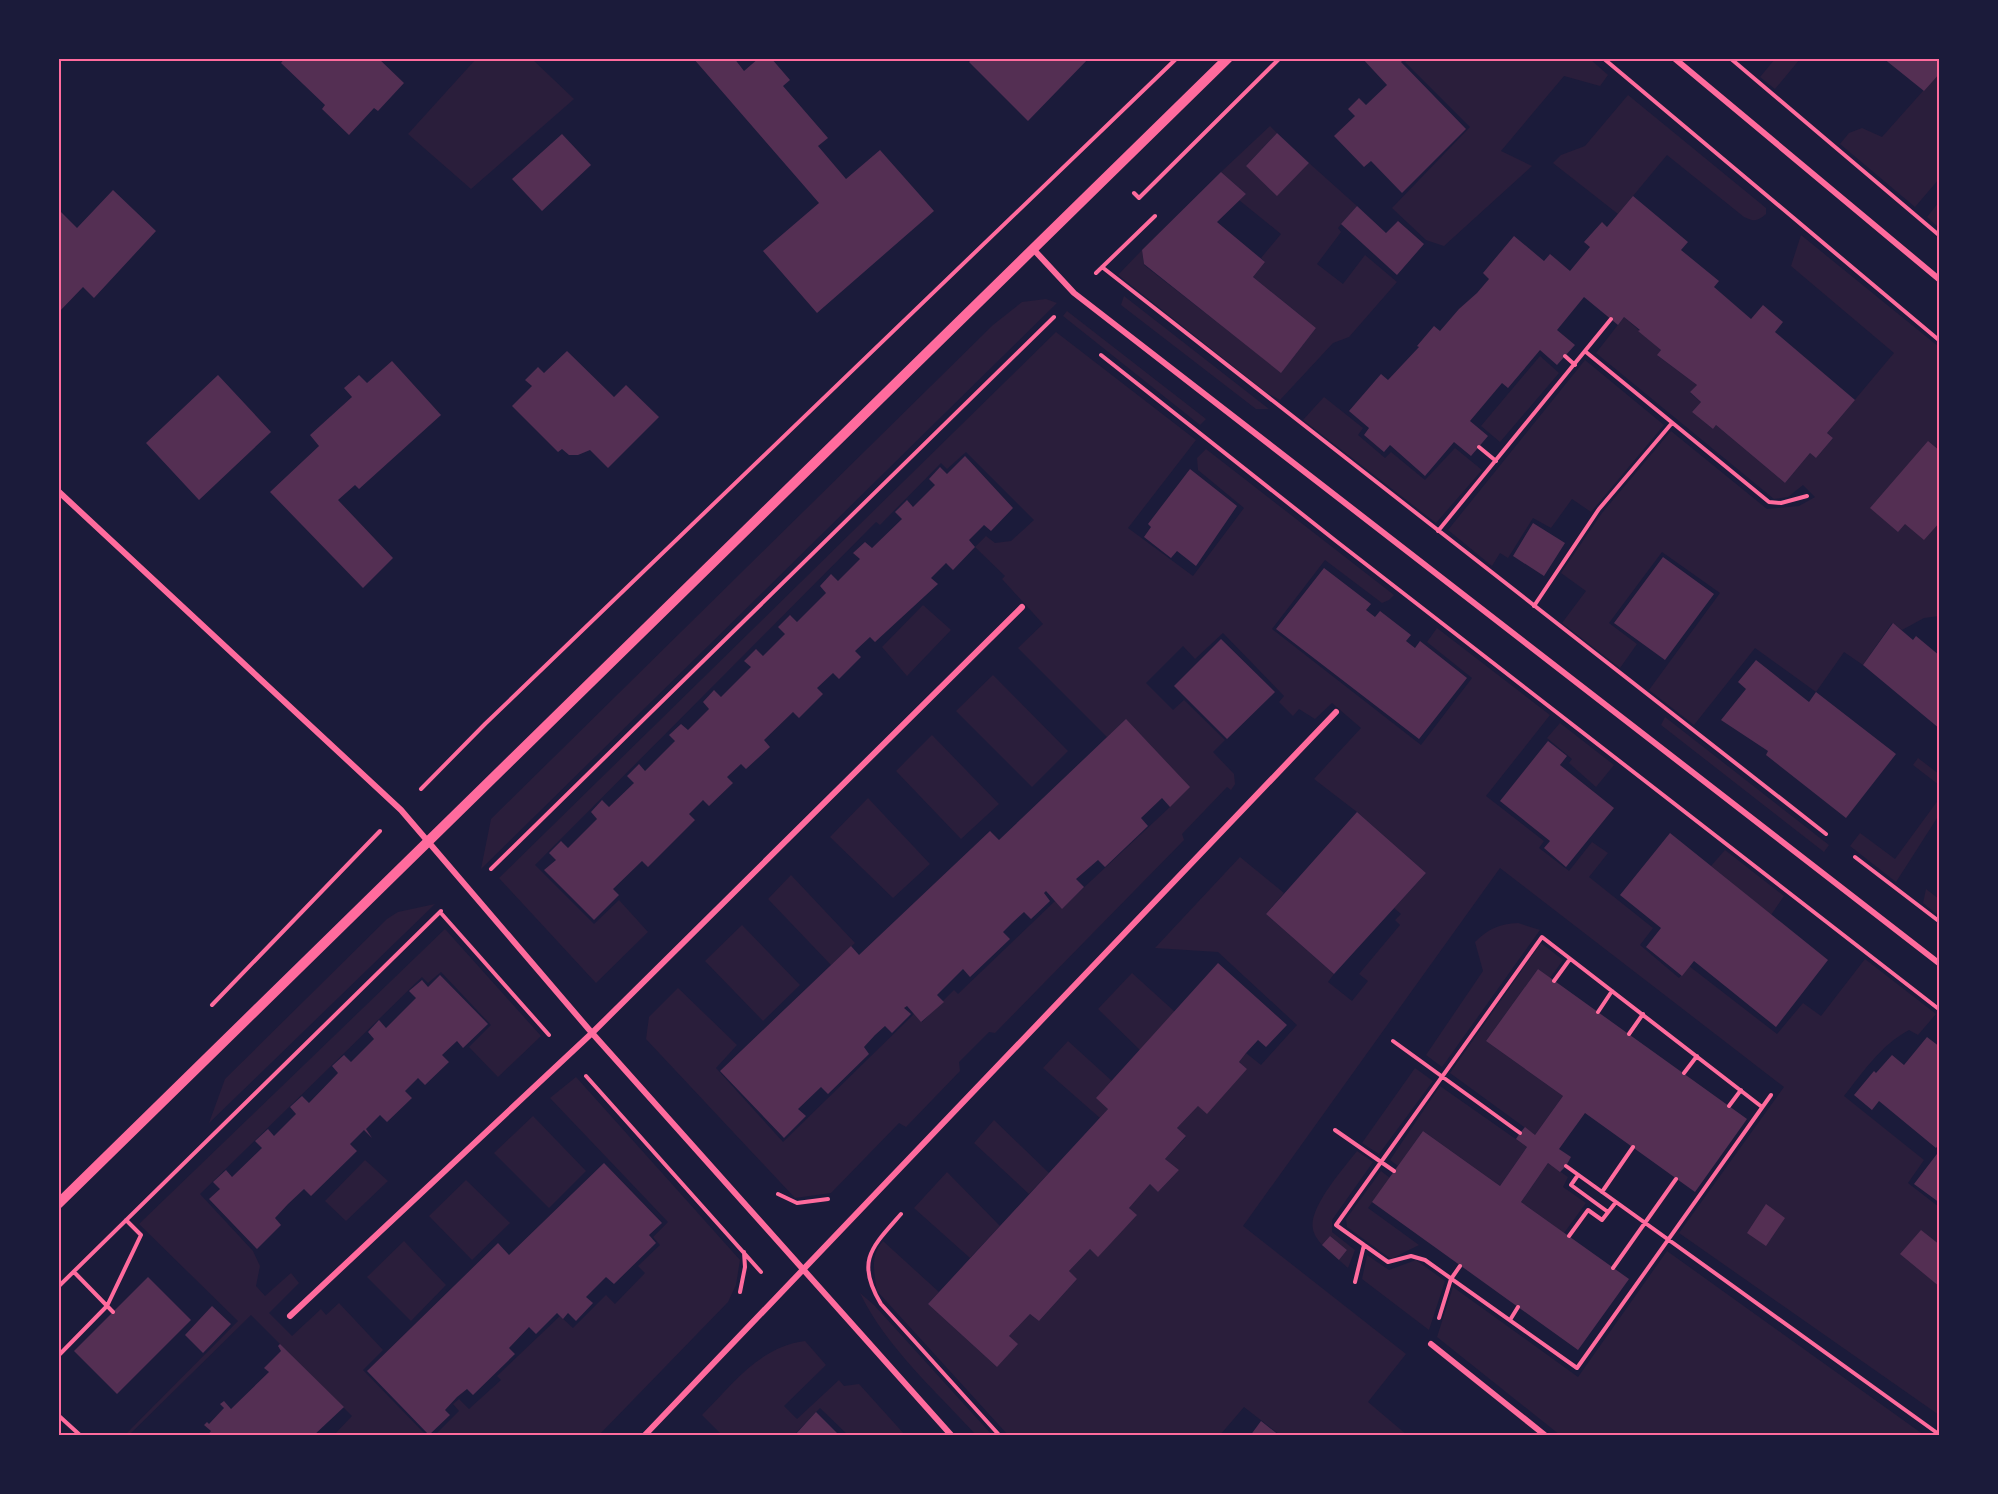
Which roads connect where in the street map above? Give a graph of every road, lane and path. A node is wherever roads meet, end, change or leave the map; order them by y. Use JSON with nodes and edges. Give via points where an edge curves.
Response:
{"nodes":[{"id":1,"x":1177,"y":58,"type":"edge"},
{"id":2,"x":1228,"y":58,"type":"edge"},
{"id":3,"x":1280,"y":58,"type":"edge"},
{"id":4,"x":1603,"y":58,"type":"edge"},
{"id":5,"x":1674,"y":58,"type":"edge"},
{"id":6,"x":1730,"y":58,"type":"edge"},
{"id":7,"x":1138,"y":198,"type":"dead end"},
{"id":8,"x":1155,"y":216,"type":"dead end"},
{"id":9,"x":1940,"y":236,"type":"edge"},
{"id":10,"x":1035,"y":251,"type":"junction"},
{"id":11,"x":1102,"y":267,"type":"junction"},
{"id":12,"x":1940,"y":280,"type":"edge"},
{"id":13,"x":1074,"y":293,"type":"junction"},
{"id":14,"x":1054,"y":317,"type":"junction"},
{"id":15,"x":1611,"y":319,"type":"dead end"},
{"id":16,"x":1063,"y":325,"type":"dead end"},
{"id":17,"x":1940,"y":341,"type":"edge"},
{"id":18,"x":1091,"y":347,"type":"dead end"},
{"id":19,"x":1586,"y":352,"type":"junction"},
{"id":20,"x":1565,"y":356,"type":"dead end"},
{"id":21,"x":1575,"y":364,"type":"junction"},
{"id":22,"x":1672,"y":423,"type":"junction"},
{"id":23,"x":1479,"y":447,"type":"dead end"},
{"id":24,"x":1496,"y":460,"type":"junction"},
{"id":25,"x":58,"y":490,"type":"edge"},
{"id":26,"x":1807,"y":496,"type":"dead end"},
{"id":27,"x":1438,"y":531,"type":"junction"},
{"id":28,"x":1534,"y":606,"type":"junction"},
{"id":29,"x":1023,"y":608,"type":"dead end"},
{"id":30,"x":1336,"y":712,"type":"dead end"},
{"id":31,"x":401,"y":810,"type":"junction"},
{"id":32,"x":1830,"y":838,"type":"dead end"},
{"id":33,"x":427,"y":844,"type":"junction"},
{"id":34,"x":1848,"y":852,"type":"dead end"},
{"id":35,"x":469,"y":892,"type":"junction"},
{"id":36,"x":1940,"y":922,"type":"edge"},
{"id":37,"x":1570,"y":959,"type":"junction"},
{"id":38,"x":1940,"y":964,"type":"edge"},
{"id":39,"x":1554,"y":981,"type":"dead end"},
{"id":40,"x":1612,"y":991,"type":"junction"},
{"id":41,"x":1940,"y":1010,"type":"edge"},
{"id":42,"x":1598,"y":1012,"type":"dead end"},
{"id":43,"x":204,"y":1013,"type":"dead end"},
{"id":44,"x":1643,"y":1014,"type":"junction"},
{"id":45,"x":592,"y":1033,"type":"junction"},
{"id":46,"x":1629,"y":1034,"type":"dead end"},
{"id":47,"x":1393,"y":1041,"type":"dead end"},
{"id":48,"x":1697,"y":1056,"type":"junction"},
{"id":49,"x":1684,"y":1073,"type":"dead end"},
{"id":50,"x":1442,"y":1077,"type":"junction"},
{"id":51,"x":1741,"y":1090,"type":"junction"},
{"id":52,"x":1771,"y":1095,"type":"dead end"},
{"id":53,"x":1729,"y":1106,"type":"dead end"},
{"id":54,"x":1762,"y":1107,"type":"junction"},
{"id":55,"x":1335,"y":1130,"type":"dead end"},
{"id":56,"x":1520,"y":1133,"type":"dead end"},
{"id":57,"x":1633,"y":1147,"type":"dead end"},
{"id":58,"x":1381,"y":1162,"type":"junction"},
{"id":59,"x":1566,"y":1166,"type":"dead end"},
{"id":60,"x":1394,"y":1171,"type":"dead end"},
{"id":61,"x":1578,"y":1175,"type":"junction"},
{"id":62,"x":1676,"y":1179,"type":"dead end"},
{"id":63,"x":835,"y":1192,"type":"dead end"},
{"id":64,"x":1602,"y":1192,"type":"junction"},
{"id":65,"x":776,"y":1193,"type":"dead end"},
{"id":66,"x":1616,"y":1202,"type":"junction"},
{"id":67,"x":58,"y":1204,"type":"edge"},
{"id":68,"x":907,"y":1207,"type":"dead end"},
{"id":69,"x":1608,"y":1212,"type":"junction"},
{"id":70,"x":126,"y":1220,"type":"junction"},
{"id":71,"x":1645,"y":1222,"type":"junction"},
{"id":72,"x":1569,"y":1236,"type":"dead end"},
{"id":73,"x":1669,"y":1239,"type":"junction"},
{"id":74,"x":1364,"y":1245,"type":"junction"},
{"id":75,"x":1461,"y":1266,"type":"dead end"},
{"id":76,"x":802,"y":1268,"type":"junction"},
{"id":77,"x":1613,"y":1268,"type":"dead end"},
{"id":78,"x":74,"y":1272,"type":"junction"},
{"id":79,"x":1451,"y":1279,"type":"junction"},
{"id":80,"x":1355,"y":1282,"type":"dead end"},
{"id":81,"x":58,"y":1287,"type":"edge"},
{"id":82,"x":107,"y":1306,"type":"junction"},
{"id":83,"x":1518,"y":1307,"type":"dead end"},
{"id":84,"x":113,"y":1312,"type":"dead end"},
{"id":85,"x":290,"y":1316,"type":"dead end"},
{"id":86,"x":1510,"y":1320,"type":"junction"},
{"id":87,"x":1431,"y":1344,"type":"joint"},
{"id":88,"x":60,"y":1354,"type":"edge"},
{"id":89,"x":58,"y":1415,"type":"edge"},
{"id":90,"x":1940,"y":1435,"type":"edge"},
{"id":91,"x":81,"y":1436,"type":"edge"},
{"id":92,"x":644,"y":1436,"type":"edge"},
{"id":93,"x":952,"y":1436,"type":"edge"},
{"id":94,"x":1000,"y":1436,"type":"edge"},
{"id":95,"x":1546,"y":1436,"type":"edge"}],
"edges":[{"from":1,"to":31,"type":"path","via":[[485,724]]},
{"from":2,"to":10,"type":"street"},
{"from":3,"to":7,"type":"path"},
{"from":4,"to":17,"type":"path"},
{"from":5,"to":12,"type":"street"},
{"from":6,"to":9,"type":"path"},
{"from":8,"to":11,"type":"path"},
{"from":10,"to":13,"type":"street"},
{"from":10,"to":33,"type":"street"},
{"from":11,"to":13,"type":"path"},
{"from":11,"to":27,"type":"path"},
{"from":13,"to":14,"type":"path"},
{"from":13,"to":38,"type":"street"},
{"from":14,"to":16,"type":"path"},
{"from":14,"to":35,"type":"path"},
{"from":15,"to":19,"type":"path"},
{"from":18,"to":41,"type":"path"},
{"from":19,"to":21,"type":"path"},
{"from":19,"to":22,"type":"path"},
{"from":20,"to":21,"type":"path"},
{"from":21,"to":24,"type":"path"},
{"from":22,"to":26,"type":"path","via":[[1769,502]]},
{"from":22,"to":28,"type":"path","via":[[1599,509]]},
{"from":23,"to":24,"type":"path"},
{"from":24,"to":27,"type":"path"},
{"from":25,"to":31,"type":"street"},
{"from":27,"to":28,"type":"path"},
{"from":28,"to":32,"type":"path"},
{"from":29,"to":45,"type":"street"},
{"from":30,"to":76,"type":"street"},
{"from":31,"to":33,"type":"street"},
{"from":31,"to":43,"type":"path"},
{"from":33,"to":35,"type":"street"},
{"from":33,"to":67,"type":"street"},
{"from":34,"to":36,"type":"path"},
{"from":35,"to":45,"type":"street"},
{"from":35,"to":70,"type":"path","via":[[440,912]]},
{"from":37,"to":39,"type":"path"},
{"from":37,"to":40,"type":"path"},
{"from":37,"to":50,"type":"path","via":[[1542,937]]},
{"from":40,"to":42,"type":"path"},
{"from":40,"to":44,"type":"path"},
{"from":44,"to":46,"type":"path"},
{"from":44,"to":48,"type":"path"},
{"from":45,"to":76,"type":"street"},
{"from":45,"to":85,"type":"street"},
{"from":47,"to":50,"type":"path"},
{"from":48,"to":49,"type":"path"},
{"from":48,"to":51,"type":"path"},
{"from":50,"to":56,"type":"path"},
{"from":50,"to":58,"type":"path"},
{"from":51,"to":53,"type":"path"},
{"from":51,"to":54,"type":"path"},
{"from":52,"to":54,"type":"path"},
{"from":54,"to":73,"type":"path"},
{"from":55,"to":58,"type":"path"},
{"from":57,"to":64,"type":"path"},
{"from":58,"to":60,"type":"path"},
{"from":58,"to":74,"type":"path","via":[[1336,1225]]},
{"from":59,"to":61,"type":"path"},
{"from":61,"to":64,"type":"path"},
{"from":61,"to":69,"type":"path","via":[[1571,1185]]},
{"from":62,"to":71,"type":"path"},
{"from":63,"to":65,"type":"path","via":[[828,1199],[797,1203]]},
{"from":64,"to":66,"type":"path"},
{"from":66,"to":69,"type":"path"},
{"from":66,"to":71,"type":"path"},
{"from":68,"to":94,"type":"path","via":[[870,1253],[870,1285],[881,1304]]},
{"from":69,"to":72,"type":"path","via":[[1602,1220],[1588,1209]]},
{"from":70,"to":78,"type":"path"},
{"from":70,"to":82,"type":"path","via":[[141,1235]]},
{"from":71,"to":73,"type":"path"},
{"from":71,"to":77,"type":"path"},
{"from":73,"to":86,"type":"path","via":[[1577,1368]]},
{"from":73,"to":90,"type":"path"},
{"from":74,"to":79,"type":"path","via":[[1388,1262],[1418,1256]]},
{"from":74,"to":80,"type":"path"},
{"from":75,"to":79,"type":"path"},
{"from":76,"to":92,"type":"street"},
{"from":76,"to":93,"type":"street"},
{"from":78,"to":81,"type":"path"},
{"from":78,"to":82,"type":"path"},
{"from":79,"to":86,"type":"path"},
{"from":79,"to":87,"type":"path"},
{"from":82,"to":84,"type":"path"},
{"from":82,"to":88,"type":"path"},
{"from":83,"to":86,"type":"path"},
{"from":87,"to":95,"type":"street"},
{"from":89,"to":91,"type":"path"}]}
